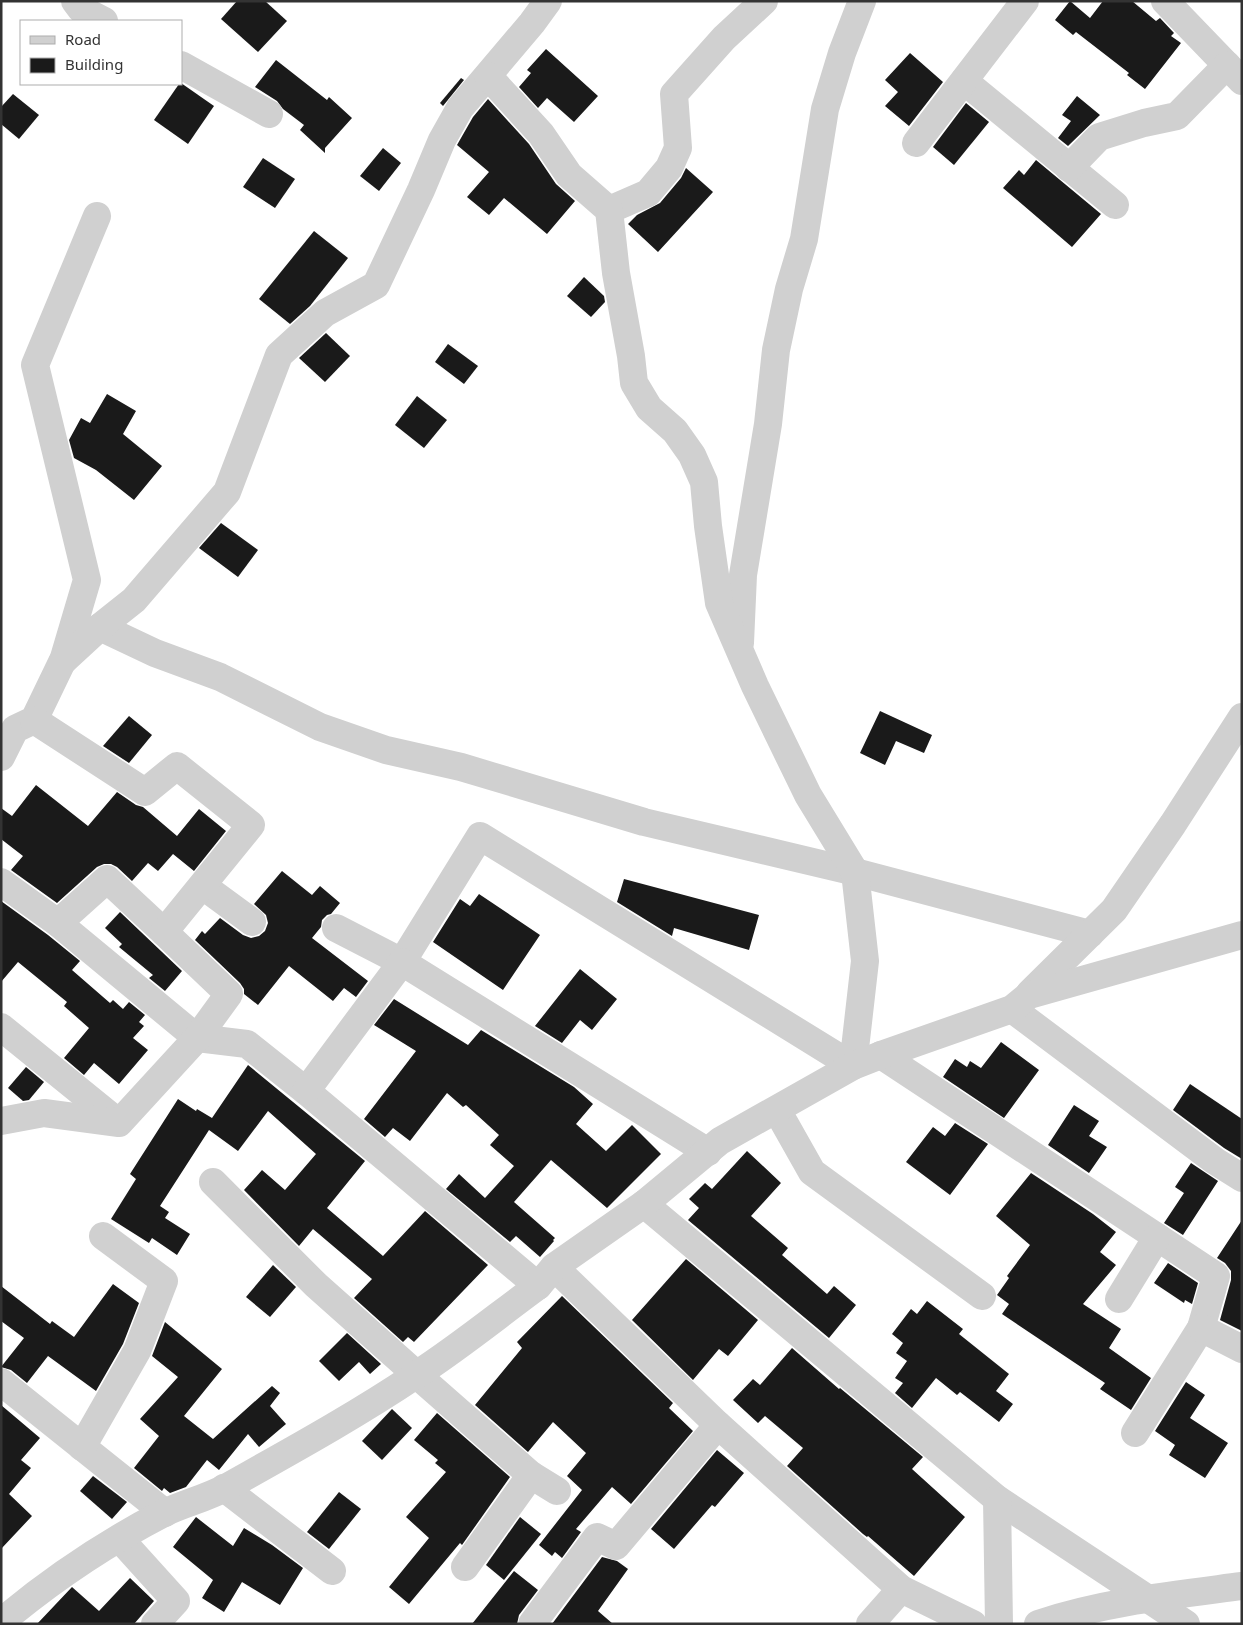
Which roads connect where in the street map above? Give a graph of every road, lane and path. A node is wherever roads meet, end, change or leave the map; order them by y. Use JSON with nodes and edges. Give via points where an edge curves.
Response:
{"nodes":[{"id":1,"x":75,"y":1,"type":"edge"},
{"id":2,"x":548,"y":1,"type":"edge"},
{"id":3,"x":764,"y":1,"type":"edge"},
{"id":4,"x":862,"y":1,"type":"edge"},
{"id":5,"x":1025,"y":1,"type":"edge"},
{"id":6,"x":1166,"y":1,"type":"edge"},
{"id":7,"x":102,"y":20,"type":"edge"},
{"id":8,"x":182,"y":66,"type":"edge"},
{"id":9,"x":1235,"y":73,"type":"edge"},
{"id":10,"x":488,"y":76,"type":"junction"},
{"id":11,"x":964,"y":81,"type":"junction"},
{"id":12,"x":269,"y":114,"type":"dead end"},
{"id":13,"x":916,"y":143,"type":"dead end"},
{"id":14,"x":1069,"y":168,"type":"junction"},
{"id":15,"x":1114,"y":205,"type":"dead end"},
{"id":16,"x":609,"y":210,"type":"junction"},
{"id":17,"x":97,"y":216,"type":"dead end"},
{"id":18,"x":100,"y":627,"type":"junction"},
{"id":19,"x":740,"y":650,"type":"junction"},
{"id":20,"x":62,"y":662,"type":"junction"},
{"id":21,"x":1242,"y":717,"type":"edge"},
{"id":22,"x":17,"y":725,"type":"edge"},
{"id":23,"x":1,"y":758,"type":"edge"},
{"id":24,"x":854,"y":872,"type":"junction"},
{"id":25,"x":1,"y":882,"type":"edge"},
{"id":26,"x":203,"y":886,"type":"junction"},
{"id":27,"x":252,"y":922,"type":"dead end"},
{"id":28,"x":58,"y":923,"type":"junction"},
{"id":29,"x":336,"y":928,"type":"dead end"},
{"id":30,"x":164,"y":932,"type":"junction"},
{"id":31,"x":1090,"y":934,"type":"junction"},
{"id":32,"x":1242,"y":936,"type":"edge"},
{"id":33,"x":402,"y":962,"type":"junction"},
{"id":34,"x":1020,"y":1002,"type":"junction"},
{"id":35,"x":1,"y":1027,"type":"edge"},
{"id":36,"x":197,"y":1038,"type":"junction"},
{"id":37,"x":881,"y":1055,"type":"junction"},
{"id":38,"x":853,"y":1066,"type":"junction"},
{"id":39,"x":306,"y":1091,"type":"junction"},
{"id":40,"x":777,"y":1110,"type":"junction"},
{"id":41,"x":1,"y":1120,"type":"edge"},
{"id":42,"x":119,"y":1123,"type":"junction"},
{"id":43,"x":708,"y":1152,"type":"junction"},
{"id":44,"x":1242,"y":1178,"type":"edge"},
{"id":45,"x":213,"y":1182,"type":"dead end"},
{"id":46,"x":644,"y":1204,"type":"junction"},
{"id":47,"x":103,"y":1236,"type":"dead end"},
{"id":48,"x":1157,"y":1237,"type":"junction"},
{"id":49,"x":546,"y":1277,"type":"junction"},
{"id":50,"x":982,"y":1296,"type":"dead end"},
{"id":51,"x":1119,"y":1299,"type":"dead end"},
{"id":52,"x":1201,"y":1328,"type":"junction"},
{"id":53,"x":1242,"y":1349,"type":"edge"},
{"id":54,"x":417,"y":1375,"type":"junction"},
{"id":55,"x":1,"y":1382,"type":"edge"},
{"id":56,"x":718,"y":1425,"type":"junction"},
{"id":57,"x":1135,"y":1433,"type":"dead end"},
{"id":58,"x":82,"y":1447,"type":"junction"},
{"id":59,"x":531,"y":1475,"type":"junction"},
{"id":60,"x":224,"y":1488,"type":"junction"},
{"id":61,"x":557,"y":1491,"type":"dead end"},
{"id":62,"x":997,"y":1499,"type":"junction"},
{"id":63,"x":165,"y":1513,"type":"junction"},
{"id":64,"x":120,"y":1539,"type":"junction"},
{"id":65,"x":466,"y":1567,"type":"dead end"},
{"id":66,"x":332,"y":1571,"type":"dead end"},
{"id":67,"x":1242,"y":1586,"type":"edge"},
{"id":68,"x":901,"y":1589,"type":"junction"},
{"id":69,"x":1149,"y":1598,"type":"junction"},
{"id":70,"x":1,"y":1622,"type":"edge"},
{"id":71,"x":155,"y":1624,"type":"edge"},
{"id":72,"x":532,"y":1624,"type":"edge"},
{"id":73,"x":870,"y":1624,"type":"edge"},
{"id":74,"x":973,"y":1624,"type":"edge"},
{"id":75,"x":999,"y":1624,"type":"edge"},
{"id":76,"x":1038,"y":1624,"type":"edge"},
{"id":77,"x":1186,"y":1624,"type":"edge"}],
"edges":[{"from":1,"to":7,"type":"street","via":[[81,9]]},
{"from":2,"to":10,"type":"street"},
{"from":3,"to":16,"type":"street","via":[[724,38],[674,94],[678,148],[669,168],[648,193]]},
{"from":4,"to":19,"type":"street","via":[[825,109],[804,239],[776,350],[768,424],[743,575]]},
{"from":5,"to":11,"type":"street"},
{"from":6,"to":9,"type":"street"},
{"from":8,"to":12,"type":"street"},
{"from":9,"to":14,"type":"street","via":[[1177,116],[1099,136]]},
{"from":10,"to":16,"type":"street","via":[[541,134],[570,175]]},
{"from":10,"to":18,"type":"street","via":[[460,108],[442,140],[376,285],[325,313],[278,355],[227,492],[134,600]]},
{"from":11,"to":13,"type":"street"},
{"from":11,"to":14,"type":"street"},
{"from":14,"to":15,"type":"street"},
{"from":16,"to":19,"type":"street","via":[[634,384],[649,408],[675,431],[692,455],[704,482],[719,603]]},
{"from":17,"to":20,"type":"street","via":[[34,365],[87,580]]},
{"from":18,"to":20,"type":"street"},
{"from":18,"to":24,"type":"street","via":[[155,653],[220,677],[320,727],[386,750],[461,767],[644,822]]},
{"from":19,"to":24,"type":"street","via":[[808,795]]},
{"from":20,"to":22,"type":"street"},
{"from":21,"to":31,"type":"street","via":[[1114,910]]},
{"from":22,"to":23,"type":"street"},
{"from":22,"to":26,"type":"street","via":[[145,792],[177,766],[251,825]]},
{"from":24,"to":31,"type":"street"},
{"from":24,"to":38,"type":"street","via":[[865,961]]},
{"from":25,"to":28,"type":"street"},
{"from":26,"to":27,"type":"street"},
{"from":26,"to":30,"type":"street"},
{"from":28,"to":30,"type":"street","via":[[107,879]]},
{"from":28,"to":36,"type":"street"},
{"from":29,"to":33,"type":"street"},
{"from":30,"to":36,"type":"street","via":[[229,994]]},
{"from":31,"to":34,"type":"street"},
{"from":32,"to":34,"type":"street"},
{"from":33,"to":38,"type":"street","via":[[480,836]]},
{"from":33,"to":39,"type":"street"},
{"from":33,"to":43,"type":"street"},
{"from":34,"to":37,"type":"street"},
{"from":34,"to":44,"type":"street","via":[[1215,1161]]},
{"from":35,"to":42,"type":"street"},
{"from":36,"to":39,"type":"street","via":[[247,1044]]},
{"from":36,"to":42,"type":"street"},
{"from":37,"to":38,"type":"street"},
{"from":37,"to":48,"type":"street"},
{"from":38,"to":40,"type":"street"},
{"from":39,"to":49,"type":"street"},
{"from":40,"to":43,"type":"street","via":[[720,1141]]},
{"from":40,"to":50,"type":"street","via":[[812,1172]]},
{"from":41,"to":42,"type":"street","via":[[44,1113]]},
{"from":43,"to":46,"type":"street"},
{"from":45,"to":54,"type":"street","via":[[316,1285]]},
{"from":46,"to":49,"type":"street"},
{"from":46,"to":62,"type":"street"},
{"from":47,"to":58,"type":"street","via":[[164,1281],[137,1351]]},
{"from":48,"to":51,"type":"street"},
{"from":48,"to":52,"type":"street","via":[[1216,1276]]},
{"from":49,"to":54,"type":"street"},
{"from":49,"to":56,"type":"street"},
{"from":52,"to":53,"type":"street"},
{"from":52,"to":57,"type":"street"},
{"from":54,"to":59,"type":"street"},
{"from":54,"to":60,"type":"street","via":[[336,1426]]},
{"from":55,"to":58,"type":"street"},
{"from":56,"to":68,"type":"street"},
{"from":56,"to":72,"type":"street","via":[[616,1546],[597,1537]]},
{"from":58,"to":63,"type":"street"},
{"from":59,"to":61,"type":"street"},
{"from":59,"to":65,"type":"street"},
{"from":60,"to":63,"type":"street"},
{"from":60,"to":66,"type":"street"},
{"from":62,"to":69,"type":"street"},
{"from":62,"to":75,"type":"street"},
{"from":63,"to":64,"type":"street"},
{"from":64,"to":70,"type":"street","via":[[69,1570]]},
{"from":64,"to":71,"type":"street","via":[[176,1601]]},
{"from":67,"to":69,"type":"street"},
{"from":68,"to":73,"type":"street"},
{"from":68,"to":74,"type":"street"},
{"from":69,"to":76,"type":"street","via":[[1064,1615]]},
{"from":69,"to":77,"type":"street"}]}
